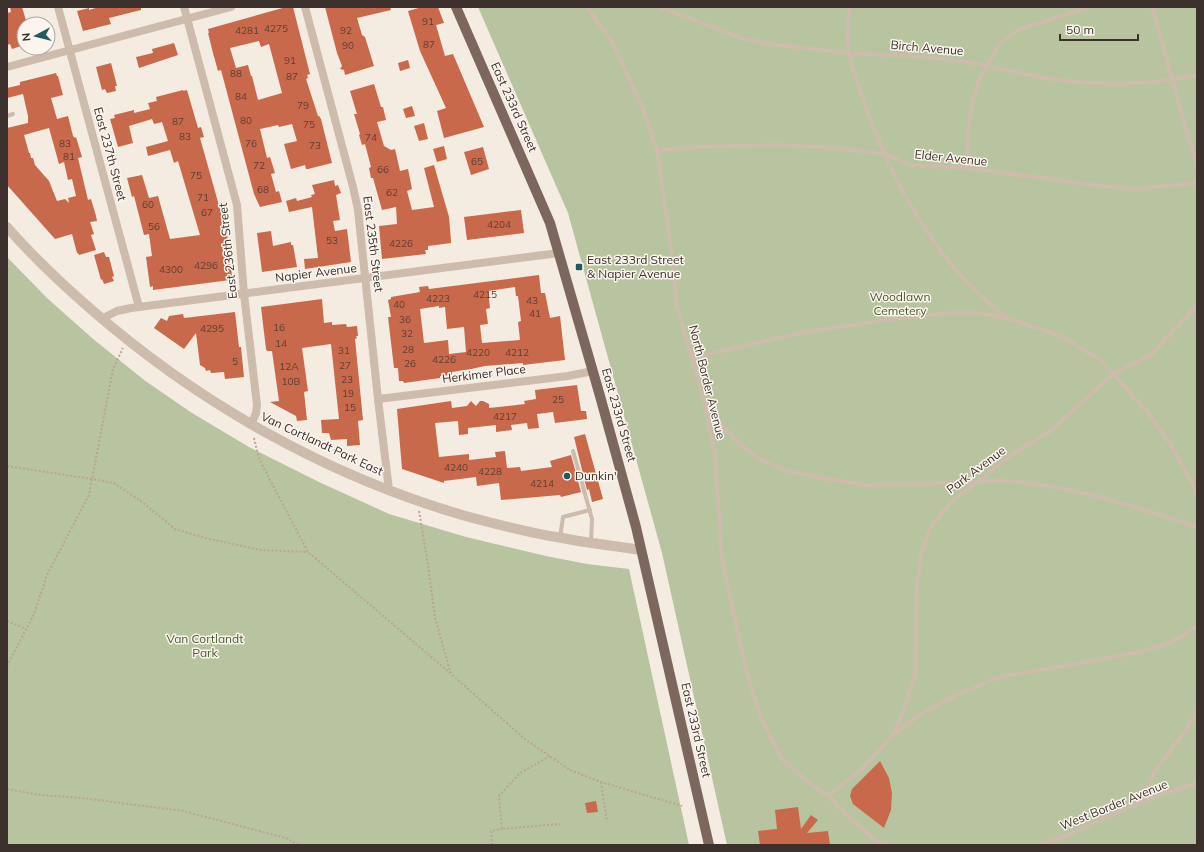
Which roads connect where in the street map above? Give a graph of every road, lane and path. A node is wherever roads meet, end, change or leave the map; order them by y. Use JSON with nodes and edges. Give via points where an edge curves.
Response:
{"nodes":[{"id":1,"x":58,"y":7,"type":"edge"},
{"id":2,"x":184,"y":7,"type":"edge"},
{"id":3,"x":231,"y":7,"type":"edge"},
{"id":4,"x":305,"y":7,"type":"edge"},
{"id":5,"x":456,"y":7,"type":"edge"},
{"id":6,"x":587,"y":7,"type":"edge"},
{"id":7,"x":660,"y":7,"type":"edge"},
{"id":8,"x":850,"y":7,"type":"edge"},
{"id":9,"x":1089,"y":7,"type":"edge"},
{"id":10,"x":1152,"y":7,"type":"edge"},
{"id":11,"x":187,"y":19,"type":"junction"},
{"id":12,"x":70,"y":50,"type":"junction"},
{"id":13,"x":849,"y":53,"type":"junction"},
{"id":14,"x":986,"y":66,"type":"junction"},
{"id":15,"x":7,"y":67,"type":"edge"},
{"id":16,"x":1197,"y":75,"type":"edge"},
{"id":17,"x":1172,"y":79,"type":"junction"},
{"id":18,"x":13,"y":114,"type":"dead end"},
{"id":19,"x":7,"y":116,"type":"edge"},
{"id":20,"x":657,"y":150,"type":"junction"},
{"id":21,"x":885,"y":154,"type":"junction"},
{"id":22,"x":1197,"y":164,"type":"edge"},
{"id":23,"x":966,"y":168,"type":"junction"},
{"id":24,"x":1197,"y":183,"type":"edge"},
{"id":25,"x":7,"y":226,"type":"edge"},
{"id":26,"x":558,"y":253,"type":"junction"},
{"id":27,"x":366,"y":278,"type":"junction"},
{"id":28,"x":244,"y":294,"type":"junction"},
{"id":29,"x":1197,"y":305,"type":"edge"},
{"id":30,"x":139,"y":307,"type":"junction"},
{"id":31,"x":102,"y":319,"type":"junction"},
{"id":32,"x":1010,"y":319,"type":"junction"},
{"id":33,"x":127,"y":340,"type":"junction"},
{"id":34,"x":692,"y":358,"type":"junction"},
{"id":35,"x":593,"y":371,"type":"junction"},
{"id":36,"x":1112,"y":374,"type":"junction"},
{"id":37,"x":378,"y":399,"type":"junction"},
{"id":38,"x":704,"y":401,"type":"junction"},
{"id":39,"x":251,"y":425,"type":"junction"},
{"id":40,"x":573,"y":451,"type":"dead end"},
{"id":41,"x":7,"y":466,"type":"edge"},
{"id":42,"x":92,"y":478,"type":"junction"},
{"id":43,"x":978,"y":482,"type":"junction"},
{"id":44,"x":389,"y":490,"type":"junction"},
{"id":45,"x":1197,"y":496,"type":"edge"},
{"id":46,"x":417,"y":500,"type":"junction"},
{"id":47,"x":590,"y":510,"type":"junction"},
{"id":48,"x":1197,"y":526,"type":"edge"},
{"id":49,"x":560,"y":538,"type":"junction"},
{"id":50,"x":591,"y":543,"type":"junction"},
{"id":51,"x":641,"y":550,"type":"junction"},
{"id":52,"x":308,"y":552,"type":"junction"},
{"id":53,"x":7,"y":621,"type":"edge"},
{"id":54,"x":1197,"y":626,"type":"edge"},
{"id":55,"x":26,"y":629,"type":"junction"},
{"id":56,"x":7,"y":666,"type":"edge"},
{"id":57,"x":451,"y":674,"type":"junction"},
{"id":58,"x":1197,"y":712,"type":"edge"},
{"id":59,"x":892,"y":735,"type":"junction"},
{"id":60,"x":550,"y":756,"type":"junction"},
{"id":61,"x":601,"y":782,"type":"junction"},
{"id":62,"x":1197,"y":784,"type":"edge"},
{"id":63,"x":7,"y":789,"type":"edge"},
{"id":64,"x":828,"y":796,"type":"junction"},
{"id":65,"x":1145,"y":800,"type":"junction"},
{"id":66,"x":682,"y":806,"type":"dead end"},
{"id":67,"x":607,"y":822,"type":"dead end"},
{"id":68,"x":560,"y":824,"type":"dead end"},
{"id":69,"x":502,"y":829,"type":"junction"},
{"id":70,"x":299,"y":845,"type":"edge"},
{"id":71,"x":492,"y":845,"type":"edge"},
{"id":72,"x":709,"y":845,"type":"edge"},
{"id":73,"x":887,"y":845,"type":"edge"},
{"id":74,"x":1040,"y":845,"type":"edge"}],
"edges":[{"from":1,"to":12,"type":"street","name":"East 237th Street"},
{"from":2,"to":11,"type":"street","name":"East 236th Street"},
{"from":3,"to":11,"type":"street"},
{"from":4,"to":27,"type":"street","name":"East 235th Street","via":[[354,186]]},
{"from":5,"to":26,"type":"main road","name":"East 233rd Street","via":[[544,208]]},
{"from":6,"to":20,"type":"lane","name":"North Border Avenue","via":[[614,45],[645,114]]},
{"from":7,"to":13,"type":"lane","name":"Birch Avenue","via":[[741,38]]},
{"from":8,"to":13,"type":"lane","via":[[847,36]]},
{"from":9,"to":14,"type":"lane","via":[[1018,30],[999,44]]},
{"from":10,"to":17,"type":"lane"},
{"from":11,"to":12,"type":"street"},
{"from":11,"to":28,"type":"street","name":"East 236th Street","via":[[237,205]]},
{"from":12,"to":15,"type":"street"},
{"from":12,"to":30,"type":"street","name":"East 237th Street"},
{"from":13,"to":14,"type":"lane","name":"Birch Avenue","via":[[920,57]]},
{"from":13,"to":21,"type":"lane"},
{"from":14,"to":17,"type":"lane","name":"Birch Avenue","via":[[1075,82],[1116,84]]},
{"from":14,"to":23,"type":"lane","via":[[972,104]]},
{"from":16,"to":17,"type":"lane","name":"Birch Avenue"},
{"from":17,"to":22,"type":"lane"},
{"from":18,"to":19,"type":"lane"},
{"from":20,"to":21,"type":"lane","name":"Elder Avenue","via":[[776,145],[838,148]]},
{"from":20,"to":34,"type":"lane","name":"North Border Avenue","via":[[677,306]]},
{"from":21,"to":23,"type":"lane","name":"Elder Avenue","via":[[911,165]]},
{"from":21,"to":32,"type":"lane","via":[[908,201],[947,259],[992,307]]},
{"from":23,"to":24,"type":"lane","name":"Elder Avenue","via":[[1136,189]]},
{"from":25,"to":31,"type":"street","name":"Van Cortlandt Park East","via":[[63,284]]},
{"from":26,"to":27,"type":"street","name":"Napier Avenue"},
{"from":26,"to":35,"type":"main road","name":"East 233rd Street"},
{"from":27,"to":28,"type":"street","name":"Napier Avenue"},
{"from":27,"to":37,"type":"street","name":"East 235th Street"},
{"from":28,"to":30,"type":"street","name":"Napier Avenue"},
{"from":28,"to":39,"type":"street","name":"East 236th Street","via":[[257,405]]},
{"from":29,"to":36,"type":"lane","name":"Park Avenue","via":[[1151,355]]},
{"from":30,"to":31,"type":"street","name":"Napier Avenue","via":[[117,311]]},
{"from":31,"to":33,"type":"street","name":"Van Cortlandt Park East"},
{"from":32,"to":34,"type":"lane","via":[[977,313],[951,313],[885,320],[800,333]]},
{"from":32,"to":36,"type":"lane","via":[[1061,336],[1102,361]]},
{"from":33,"to":39,"type":"street","name":"Van Cortlandt Park East","via":[[187,384]]},
{"from":33,"to":42,"type":"path","via":[[113,369]]},
{"from":34,"to":38,"type":"lane","name":"North Border Avenue"},
{"from":35,"to":37,"type":"street","name":"Herkimer Place"},
{"from":35,"to":51,"type":"main road","name":"East 233rd Street"},
{"from":36,"to":43,"type":"lane","name":"Park Avenue","via":[[1049,432],[1008,457]]},
{"from":36,"to":45,"type":"lane","via":[[1148,413],[1169,442]]},
{"from":37,"to":44,"type":"street","name":"East 235th Street"},
{"from":38,"to":43,"type":"lane","via":[[717,421],[741,445],[761,460],[788,471],[868,486]]},
{"from":38,"to":64,"type":"lane","name":"North Border Avenue","via":[[715,455],[722,560],[752,691],[761,718],[782,760]]},
{"from":39,"to":44,"type":"street","name":"Van Cortlandt Park East","via":[[315,458]]},
{"from":39,"to":52,"type":"path","via":[[259,459]]},
{"from":40,"to":47,"type":"lane"},
{"from":41,"to":42,"type":"path"},
{"from":42,"to":52,"type":"path","via":[[114,483],[175,529],[261,550]]},
{"from":42,"to":55,"type":"path","via":[[89,495],[47,575],[34,614]]},
{"from":43,"to":48,"type":"lane","via":[[992,480],[1060,488],[1099,496]]},
{"from":43,"to":59,"type":"lane","name":"Park Avenue","via":[[952,500],[930,528],[920,554],[915,674],[906,704]]},
{"from":44,"to":46,"type":"street","name":"Van Cortlandt Park East"},
{"from":46,"to":49,"type":"street","name":"Van Cortlandt Park East","via":[[463,515]]},
{"from":46,"to":57,"type":"path","via":[[435,618]]},
{"from":47,"to":49,"type":"lane","via":[[564,517]]},
{"from":47,"to":50,"type":"lane"},
{"from":49,"to":50,"type":"street","name":"Van Cortlandt Park East"},
{"from":50,"to":51,"type":"street","name":"Van Cortlandt Park East"},
{"from":51,"to":72,"type":"main road","name":"East 233rd Street"},
{"from":52,"to":57,"type":"path"},
{"from":53,"to":55,"type":"path"},
{"from":54,"to":59,"type":"lane","via":[[1170,643],[1143,651],[1000,677],[958,694],[922,713]]},
{"from":55,"to":56,"type":"path"},
{"from":57,"to":60,"type":"path","via":[[526,740]]},
{"from":58,"to":65,"type":"lane","via":[[1154,772]]},
{"from":59,"to":64,"type":"lane","name":"Park Avenue","via":[[862,768]]},
{"from":60,"to":61,"type":"path","via":[[570,770]]},
{"from":60,"to":69,"type":"path","via":[[520,773],[499,796]]},
{"from":61,"to":66,"type":"path"},
{"from":61,"to":67,"type":"path"},
{"from":62,"to":65,"type":"lane","name":"West Border Avenue"},
{"from":63,"to":70,"type":"path","via":[[183,811],[286,838]]},
{"from":64,"to":73,"type":"lane","via":[[876,841]]},
{"from":65,"to":74,"type":"lane","name":"West Border Avenue"},
{"from":68,"to":69,"type":"path"},
{"from":69,"to":71,"type":"path","via":[[491,831]]}]}
